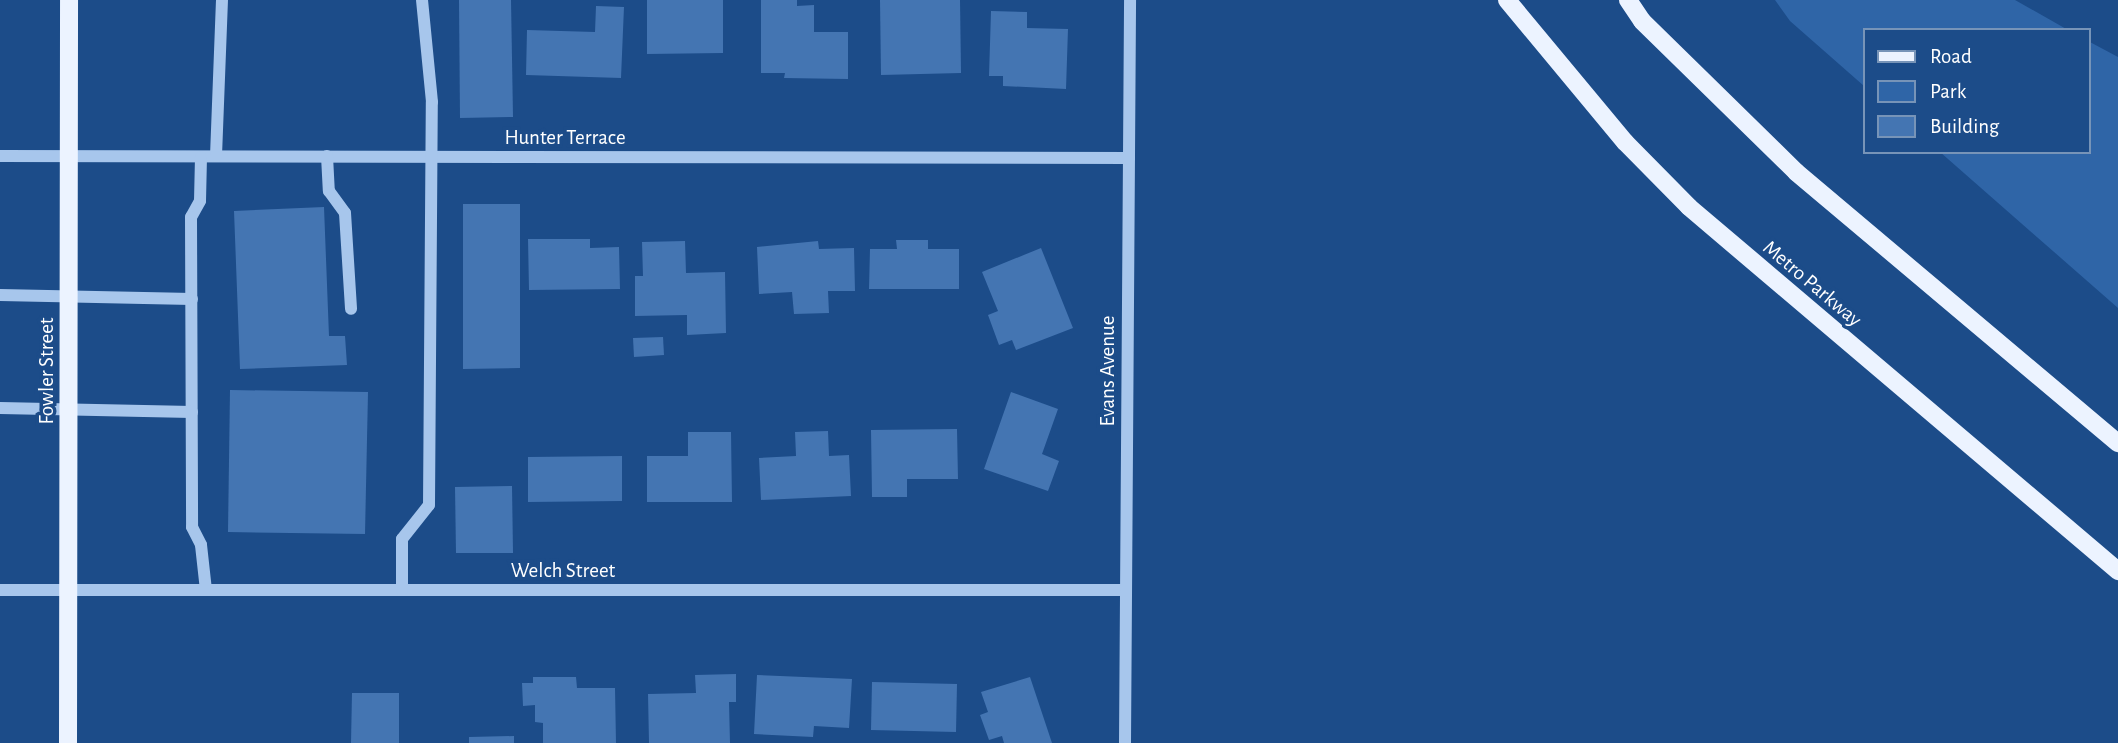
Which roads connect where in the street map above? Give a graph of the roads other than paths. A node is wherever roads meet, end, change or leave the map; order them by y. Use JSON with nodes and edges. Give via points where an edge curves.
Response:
{"nodes":[{"id":1,"x":69,"y":0,"type":"edge"},
{"id":2,"x":222,"y":0,"type":"edge"},
{"id":3,"x":422,"y":0,"type":"edge"},
{"id":4,"x":1130,"y":0,"type":"edge"},
{"id":5,"x":1507,"y":0,"type":"edge"},
{"id":6,"x":1628,"y":0,"type":"edge"},
{"id":7,"x":0,"y":156,"type":"edge"},
{"id":8,"x":70,"y":156,"type":"junction"},
{"id":9,"x":216,"y":156,"type":"junction"},
{"id":10,"x":327,"y":156,"type":"junction"},
{"id":11,"x":201,"y":157,"type":"junction"},
{"id":12,"x":433,"y":157,"type":"junction"},
{"id":13,"x":1129,"y":158,"type":"junction"},
{"id":14,"x":0,"y":295,"type":"edge"},
{"id":15,"x":69,"y":297,"type":"junction"},
{"id":16,"x":191,"y":299,"type":"junction"},
{"id":17,"x":351,"y":309,"type":"dead end"},
{"id":18,"x":0,"y":408,"type":"edge"},
{"id":19,"x":69,"y":409,"type":"junction"},
{"id":20,"x":192,"y":412,"type":"junction"},
{"id":21,"x":2118,"y":443,"type":"edge"},
{"id":22,"x":2118,"y":572,"type":"edge"},
{"id":23,"x":0,"y":590,"type":"edge"},
{"id":24,"x":68,"y":590,"type":"junction"},
{"id":25,"x":206,"y":590,"type":"junction"},
{"id":26,"x":402,"y":590,"type":"junction"},
{"id":27,"x":1126,"y":590,"type":"junction"},
{"id":28,"x":68,"y":743,"type":"edge"},
{"id":29,"x":1125,"y":743,"type":"edge"}],
"edges":[{"from":1,"to":8,"type":"main road","name":"Fowler Street"},
{"from":2,"to":9,"type":"street"},
{"from":3,"to":12,"type":"street"},
{"from":4,"to":13,"type":"street","name":"Evans Avenue"},
{"from":5,"to":22,"type":"main road","name":"Metro Parkway","via":[[1625,142],[1689,207]]},
{"from":6,"to":21,"type":"main road","via":[[1642,20],[1797,172]]},
{"from":7,"to":8,"type":"street","name":"Hunter Terrace"},
{"from":8,"to":11,"type":"street","name":"Hunter Terrace"},
{"from":8,"to":15,"type":"main road","name":"Fowler Street"},
{"from":9,"to":10,"type":"street","name":"Hunter Terrace"},
{"from":9,"to":11,"type":"street","name":"Hunter Terrace"},
{"from":10,"to":12,"type":"street","name":"Hunter Terrace"},
{"from":10,"to":17,"type":"street","via":[[329,191],[345,213]]},
{"from":11,"to":16,"type":"street","via":[[200,201],[191,217]]},
{"from":12,"to":13,"type":"street","name":"Hunter Terrace"},
{"from":12,"to":26,"type":"street","via":[[429,505],[402,539]]},
{"from":13,"to":27,"type":"street","name":"Evans Avenue"},
{"from":14,"to":15,"type":"street"},
{"from":15,"to":16,"type":"street"},
{"from":15,"to":19,"type":"main road","name":"Fowler Street"},
{"from":16,"to":20,"type":"street"},
{"from":18,"to":19,"type":"street"},
{"from":19,"to":20,"type":"street"},
{"from":19,"to":24,"type":"main road","name":"Fowler Street"},
{"from":20,"to":25,"type":"street","via":[[192,527],[201,545]]},
{"from":23,"to":24,"type":"street","name":"Welch Street"},
{"from":24,"to":25,"type":"street","name":"Welch Street"},
{"from":24,"to":28,"type":"main road","name":"Fowler Street"},
{"from":25,"to":26,"type":"street","name":"Welch Street"},
{"from":26,"to":27,"type":"street","name":"Welch Street"},
{"from":27,"to":29,"type":"street","name":"Evans Avenue"}]}
